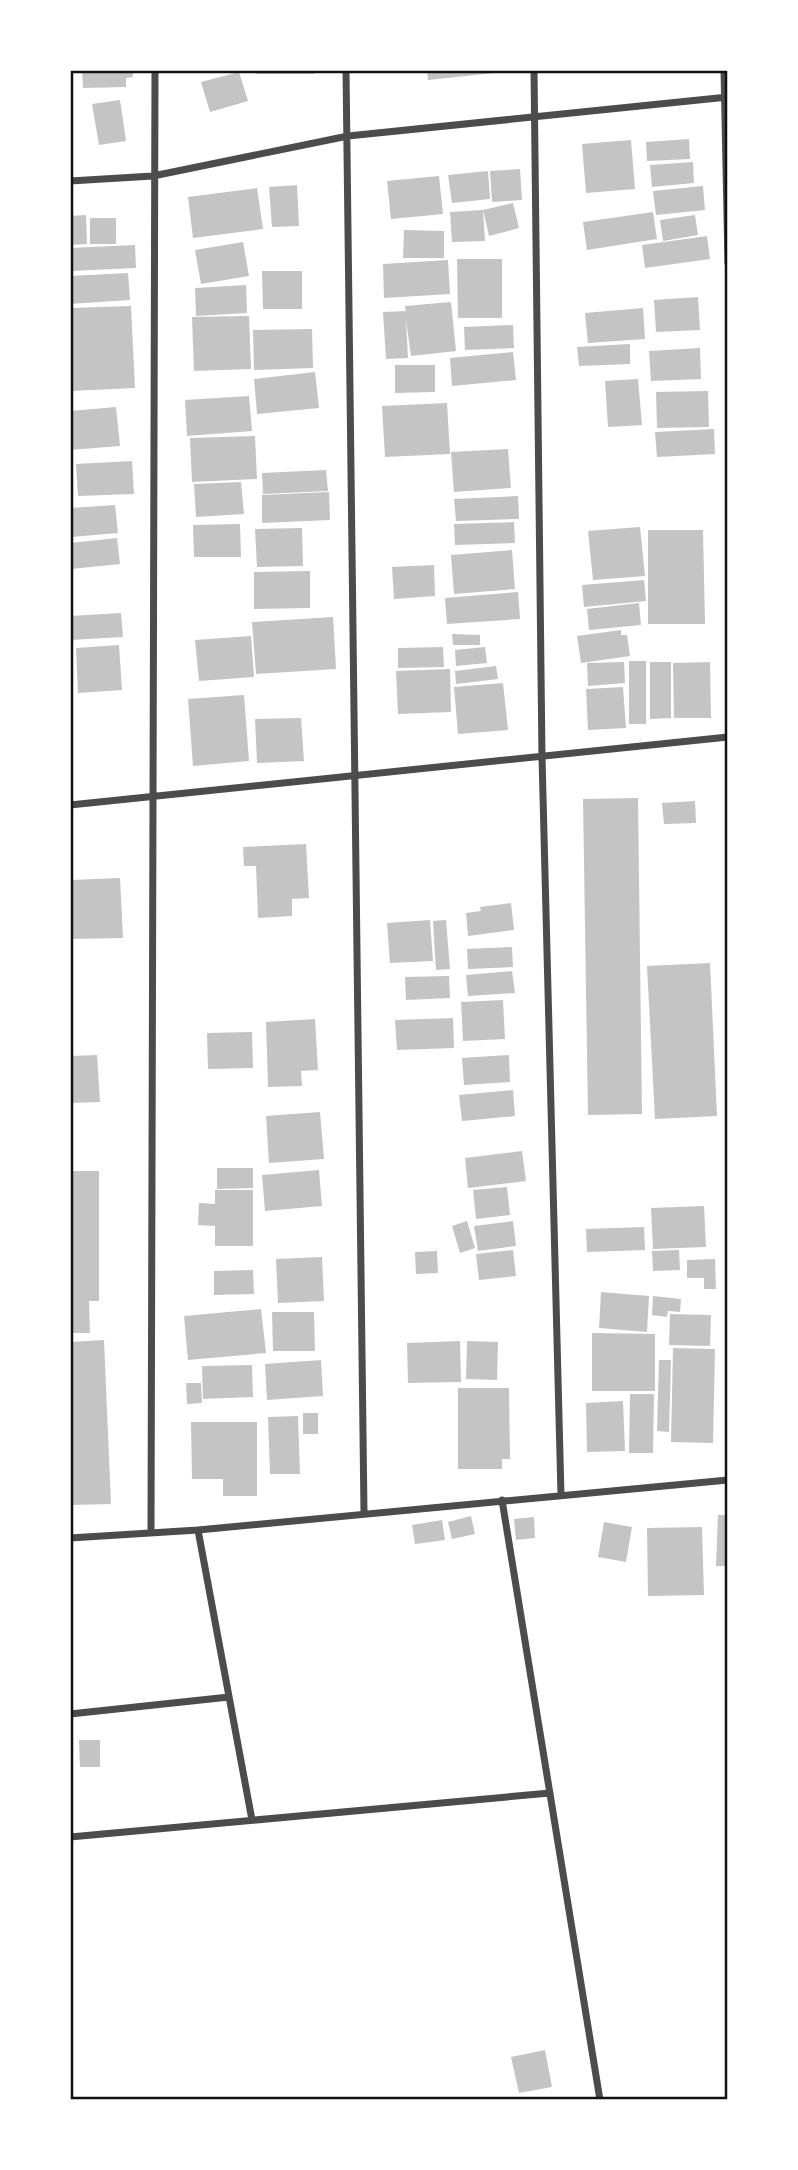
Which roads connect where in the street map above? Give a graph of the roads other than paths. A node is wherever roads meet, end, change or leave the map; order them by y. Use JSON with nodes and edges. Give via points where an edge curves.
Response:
{"nodes":[{"id":1,"x":155,"y":70,"type":"edge"},
{"id":2,"x":346,"y":70,"type":"edge"},
{"id":3,"x":534,"y":70,"type":"edge"},
{"id":4,"x":724,"y":70,"type":"edge"},
{"id":5,"x":726,"y":97,"type":"edge"},
{"id":6,"x":534,"y":118,"type":"junction"},
{"id":7,"x":348,"y":136,"type":"junction"},
{"id":8,"x":153,"y":176,"type":"junction"},
{"id":9,"x":70,"y":181,"type":"edge"},
{"id":10,"x":728,"y":264,"type":"edge"},
{"id":11,"x":728,"y":737,"type":"edge"},
{"id":12,"x":542,"y":757,"type":"junction"},
{"id":13,"x":356,"y":776,"type":"junction"},
{"id":14,"x":151,"y":797,"type":"junction"},
{"id":15,"x":70,"y":805,"type":"edge"},
{"id":16,"x":728,"y":1480,"type":"edge"},
{"id":17,"x":561,"y":1495,"type":"junction"},
{"id":18,"x":502,"y":1500,"type":"junction"},
{"id":19,"x":364,"y":1513,"type":"junction"},
{"id":20,"x":198,"y":1530,"type":"junction"},
{"id":21,"x":151,"y":1531,"type":"junction"},
{"id":22,"x":70,"y":1538,"type":"edge"},
{"id":23,"x":229,"y":1697,"type":"junction"},
{"id":24,"x":70,"y":1714,"type":"edge"},
{"id":25,"x":550,"y":1793,"type":"junction"},
{"id":26,"x":252,"y":1820,"type":"junction"},
{"id":27,"x":70,"y":1837,"type":"edge"},
{"id":28,"x":600,"y":2100,"type":"edge"}],
"edges":[{"from":1,"to":8,"type":"street"},
{"from":2,"to":7,"type":"street"},
{"from":3,"to":6,"type":"street"},
{"from":4,"to":5,"type":"street"},
{"from":5,"to":6,"type":"street"},
{"from":5,"to":10,"type":"street"},
{"from":6,"to":7,"type":"street"},
{"from":6,"to":12,"type":"street"},
{"from":7,"to":8,"type":"street"},
{"from":7,"to":13,"type":"street"},
{"from":8,"to":9,"type":"street"},
{"from":8,"to":14,"type":"street"},
{"from":11,"to":12,"type":"street"},
{"from":12,"to":13,"type":"street"},
{"from":12,"to":17,"type":"street"},
{"from":13,"to":14,"type":"street"},
{"from":13,"to":19,"type":"street"},
{"from":14,"to":15,"type":"street"},
{"from":14,"to":21,"type":"street"},
{"from":16,"to":17,"type":"street"},
{"from":17,"to":18,"type":"street"},
{"from":18,"to":19,"type":"street"},
{"from":18,"to":25,"type":"street"},
{"from":19,"to":20,"type":"street"},
{"from":20,"to":21,"type":"street"},
{"from":20,"to":23,"type":"street"},
{"from":21,"to":22,"type":"street"},
{"from":23,"to":24,"type":"street"},
{"from":23,"to":26,"type":"street"},
{"from":25,"to":26,"type":"street"},
{"from":25,"to":28,"type":"street"},
{"from":26,"to":27,"type":"street"}]}
